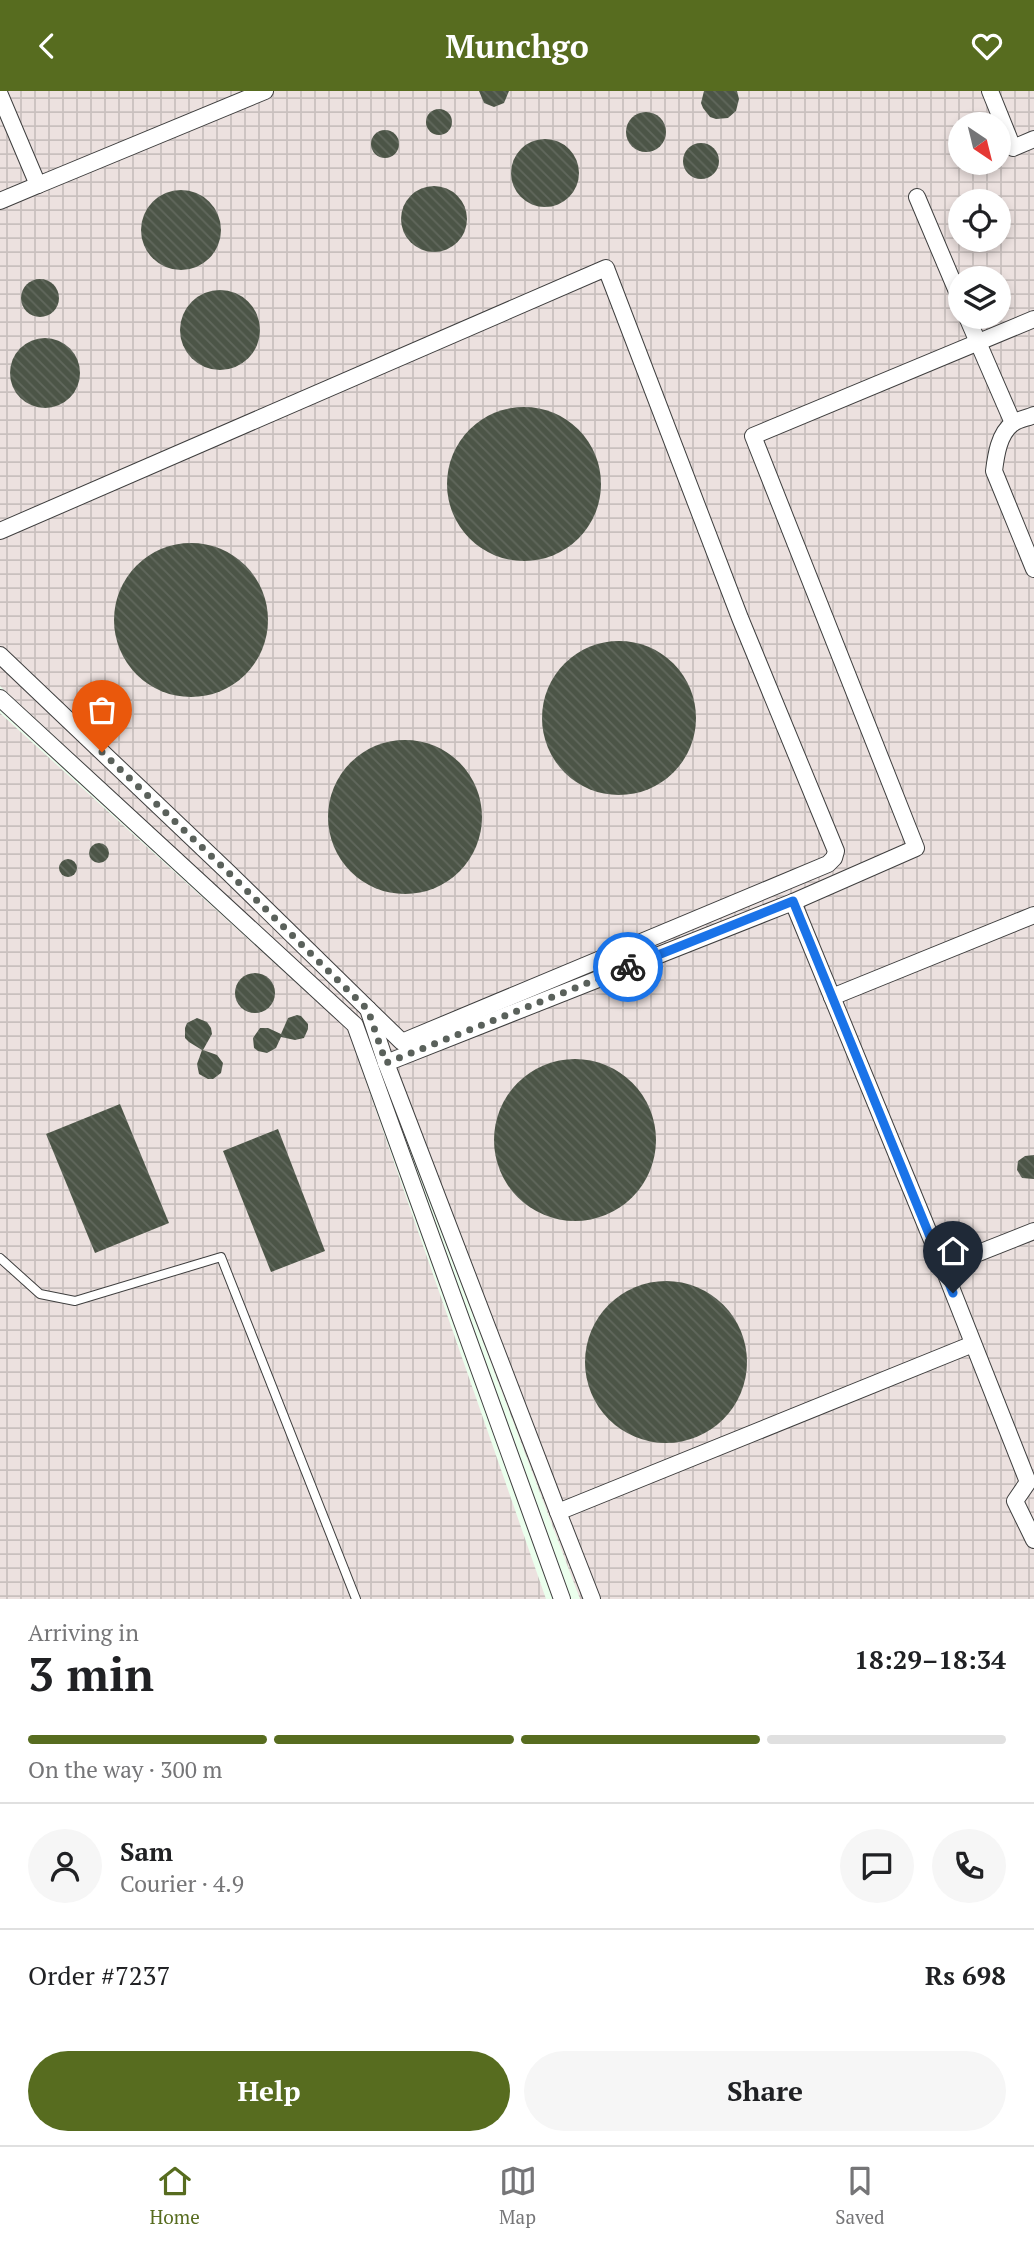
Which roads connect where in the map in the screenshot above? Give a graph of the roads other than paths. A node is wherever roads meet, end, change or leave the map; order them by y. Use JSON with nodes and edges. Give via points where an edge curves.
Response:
{"nodes":[{"id":1,"x":265,"y":91,"type":"edge"},
{"id":2,"x":990,"y":91,"type":"edge"},
{"id":3,"x":0,"y":95,"type":"edge"},
{"id":4,"x":1034,"y":139,"type":"edge"},
{"id":5,"x":38,"y":185,"type":"junction"},
{"id":6,"x":917,"y":197,"type":"dead end"},
{"id":7,"x":0,"y":201,"type":"edge"},
{"id":8,"x":948,"y":270,"type":"edge"},
{"id":9,"x":1034,"y":319,"type":"edge"},
{"id":10,"x":972,"y":329,"type":"edge"},
{"id":11,"x":978,"y":342,"type":"junction"},
{"id":12,"x":1034,"y":415,"type":"edge"},
{"id":13,"x":1013,"y":423,"type":"junction"},
{"id":14,"x":0,"y":531,"type":"edge"},
{"id":15,"x":1034,"y":569,"type":"edge"},
{"id":16,"x":0,"y":655,"type":"edge"},
{"id":17,"x":0,"y":698,"type":"edge"},
{"id":18,"x":793,"y":901,"type":"junction"},
{"id":19,"x":1034,"y":915,"type":"edge"},
{"id":20,"x":832,"y":997,"type":"junction"},
{"id":21,"x":368,"y":1010,"type":"junction"},
{"id":22,"x":386,"y":1063,"type":"junction"},
{"id":23,"x":1034,"y":1230,"type":"edge"},
{"id":24,"x":0,"y":1258,"type":"edge"},
{"id":25,"x":943,"y":1267,"type":"junction"},
{"id":26,"x":974,"y":1344,"type":"junction"},
{"id":27,"x":558,"y":1511,"type":"junction"},
{"id":28,"x":1034,"y":1540,"type":"edge"},
{"id":29,"x":356,"y":1599,"type":"edge"},
{"id":30,"x":562,"y":1599,"type":"edge"},
{"id":31,"x":592,"y":1599,"type":"edge"}],
"edges":[{"from":1,"to":5,"type":"street"},
{"from":2,"to":4,"type":"street","via":[[1013,148]]},
{"from":3,"to":5,"type":"street"},
{"from":5,"to":7,"type":"street"},
{"from":6,"to":8,"type":"street"},
{"from":9,"to":11,"type":"street"},
{"from":10,"to":11,"type":"street"},
{"from":11,"to":13,"type":"street"},
{"from":11,"to":18,"type":"street","via":[[753,436],[916,848]]},
{"from":12,"to":13,"type":"street"},
{"from":13,"to":15,"type":"street","via":[[1003,435],[994,471]]},
{"from":14,"to":21,"type":"street","via":[[606,268],[740,618],[836,851],[834,858],[402,1042]]},
{"from":16,"to":21,"type":"street"},
{"from":17,"to":30,"type":"street","via":[[355,1025]]},
{"from":18,"to":20,"type":"street"},
{"from":18,"to":22,"type":"street"},
{"from":19,"to":20,"type":"street"},
{"from":20,"to":25,"type":"street"},
{"from":21,"to":22,"type":"street"},
{"from":22,"to":27,"type":"street"},
{"from":23,"to":25,"type":"street"},
{"from":24,"to":29,"type":"lane","via":[[40,1294],[75,1301],[221,1257]]},
{"from":25,"to":26,"type":"street"},
{"from":26,"to":27,"type":"street"},
{"from":26,"to":28,"type":"street","via":[[1028,1482],[1015,1501]]},
{"from":27,"to":31,"type":"street"}]}
